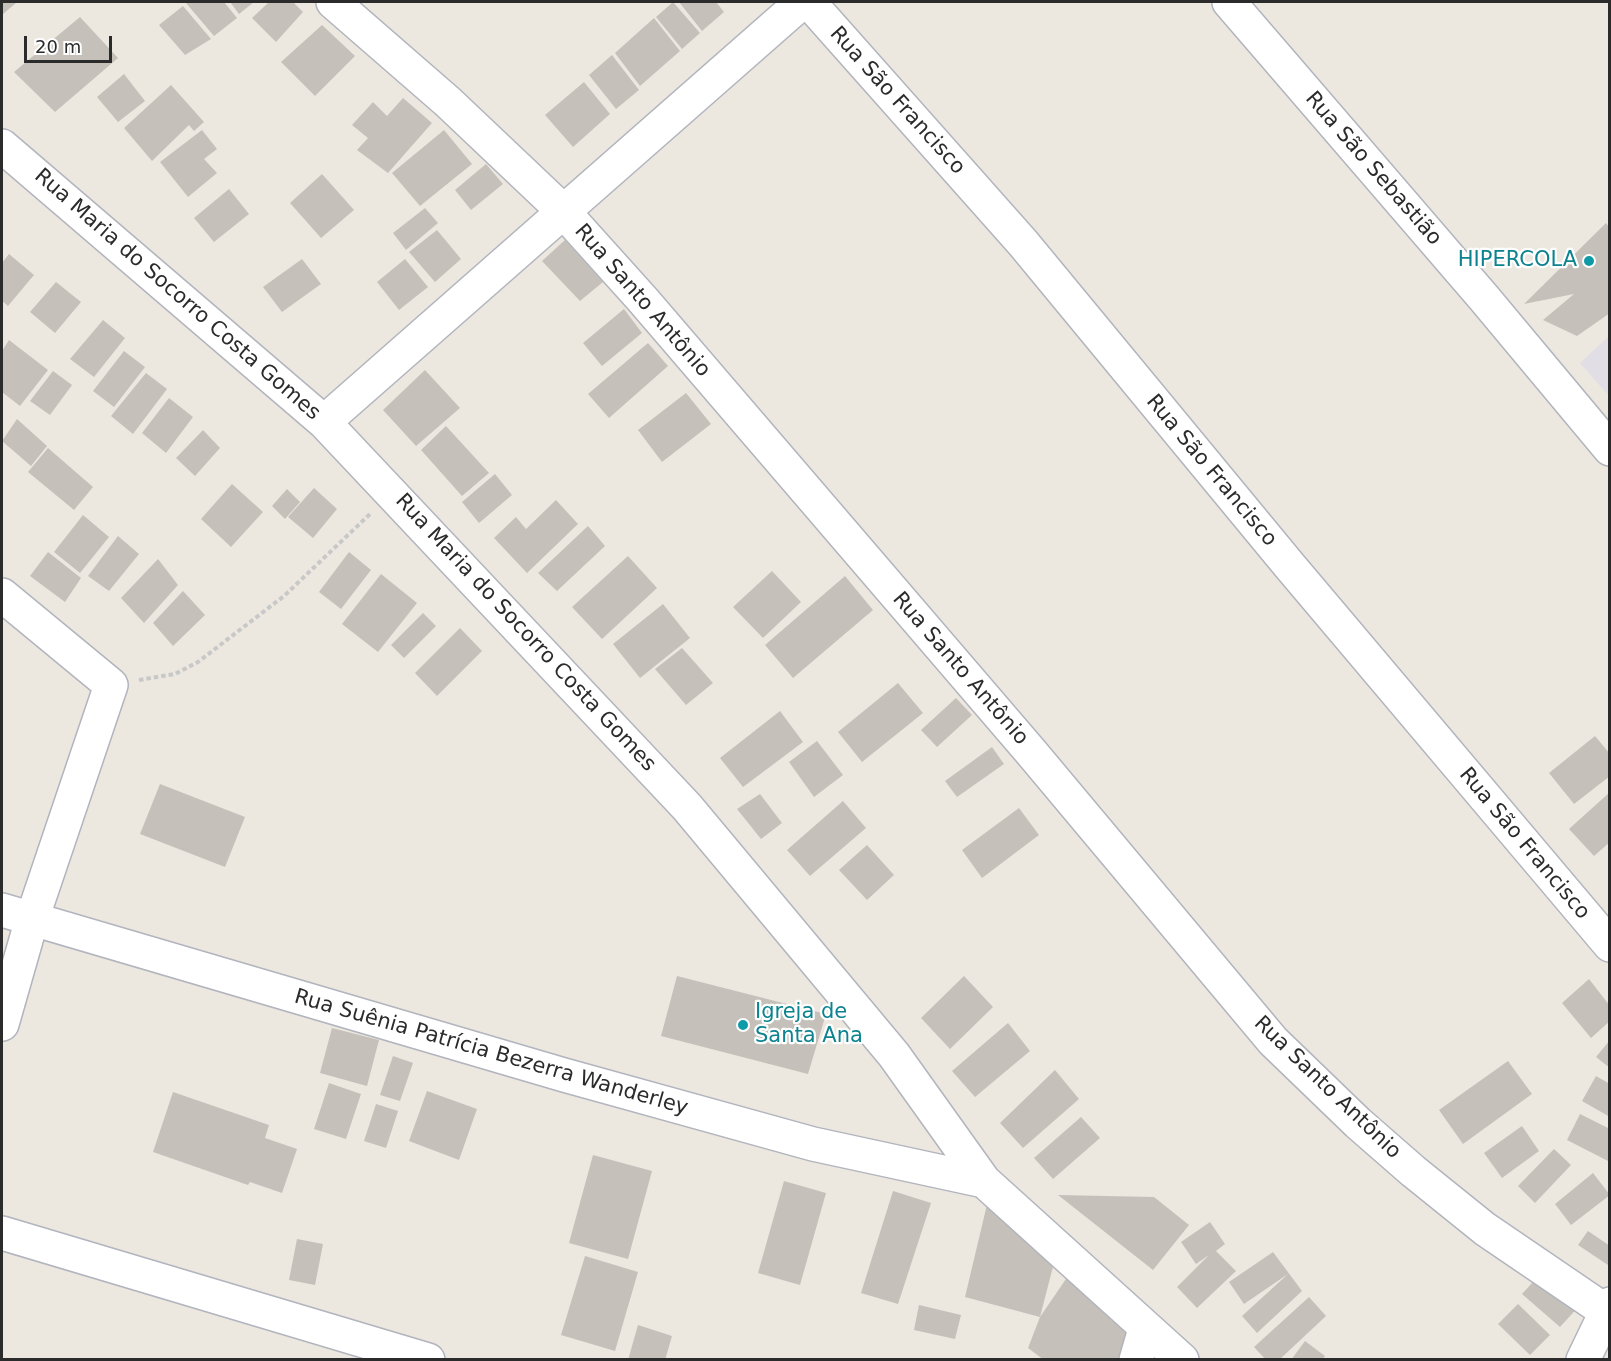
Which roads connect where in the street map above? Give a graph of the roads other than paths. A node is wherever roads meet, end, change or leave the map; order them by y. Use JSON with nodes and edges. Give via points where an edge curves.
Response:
{"nodes":[{"id":1,"x":333,"y":2,"type":"edge"},
{"id":2,"x":802,"y":2,"type":"edge"},
{"id":3,"x":809,"y":2,"type":"edge"},
{"id":4,"x":1229,"y":2,"type":"edge"},
{"id":5,"x":2,"y":146,"type":"edge"},
{"id":6,"x":562,"y":210,"type":"junction"},
{"id":7,"x":324,"y":422,"type":"junction"},
{"id":8,"x":1610,"y":449,"type":"edge"},
{"id":9,"x":2,"y":595,"type":"edge"},
{"id":10,"x":2,"y":910,"type":"edge"},
{"id":11,"x":32,"y":919,"type":"junction"},
{"id":12,"x":1610,"y":945,"type":"edge"},
{"id":13,"x":2,"y":1024,"type":"edge"},
{"id":14,"x":984,"y":1181,"type":"junction"},
{"id":15,"x":2,"y":1233,"type":"edge"},
{"id":16,"x":1608,"y":1308,"type":"edge"},
{"id":17,"x":1145,"y":1329,"type":"junction"},
{"id":18,"x":428,"y":1359,"type":"edge"},
{"id":19,"x":1136,"y":1359,"type":"edge"},
{"id":20,"x":1182,"y":1359,"type":"edge"},
{"id":21,"x":1582,"y":1359,"type":"edge"}],
"edges":[{"from":1,"to":6,"type":"street","name":"Rua Santo Antônio","via":[[448,102]]},
{"from":2,"to":6,"type":"street"},
{"from":3,"to":12,"type":"street","name":"Rua São Francisco","via":[[1023,243]]},
{"from":4,"to":8,"type":"street","name":"Rua São Sebastião"},
{"from":5,"to":7,"type":"street","name":"Rua Maria do Socorro Costa Gomes"},
{"from":6,"to":7,"type":"street"},
{"from":6,"to":16,"type":"street","name":"Rua Santo Antônio","via":[[1024,743],[1274,1041],[1358,1123],[1485,1229]]},
{"from":7,"to":14,"type":"street","name":"Rua Maria do Socorro Costa Gomes","via":[[687,807],[894,1055]]},
{"from":9,"to":11,"type":"street","via":[[111,685]]},
{"from":10,"to":11,"type":"street","name":"Rua Suênia Patrícia Bezerra Wanderley"},
{"from":11,"to":13,"type":"street"},
{"from":11,"to":14,"type":"street","name":"Rua Suênia Patrícia Bezerra Wanderley","via":[[813,1144]]},
{"from":14,"to":17,"type":"street","name":"Rua Maria do Socorro Costa Gomes"},
{"from":15,"to":18,"type":"street"},
{"from":16,"to":21,"type":"street"},
{"from":17,"to":19,"type":"street"},
{"from":17,"to":20,"type":"street","name":"Rua Maria do Socorro Costa Gomes"}]}
